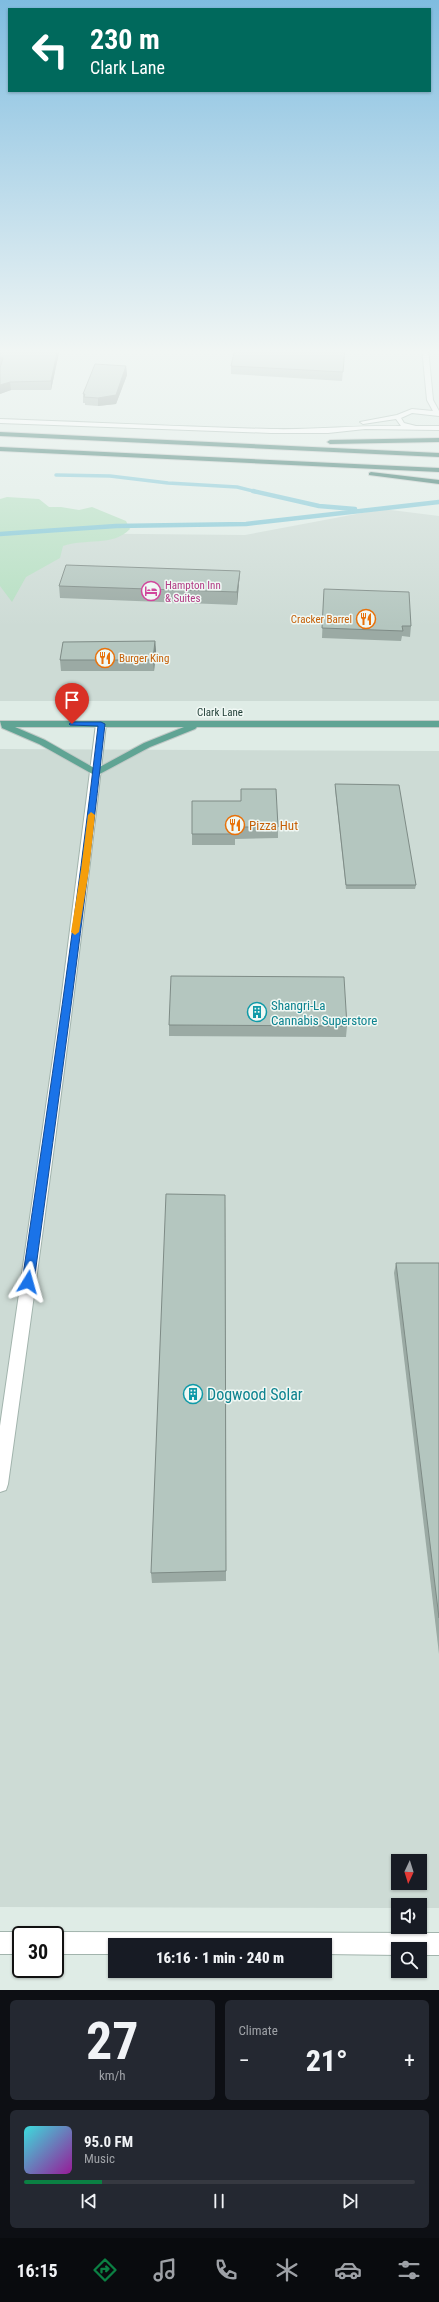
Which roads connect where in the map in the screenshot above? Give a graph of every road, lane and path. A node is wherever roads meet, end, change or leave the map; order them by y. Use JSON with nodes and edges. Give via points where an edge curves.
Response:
{"nodes":[{"id":1,"x":140,"y":441,"type":"edge"},
{"id":2,"x":411,"y":441,"type":"edge"},
{"id":3,"x":244,"y":446,"type":"junction"},
{"id":4,"x":0,"y":449,"type":"edge"},
{"id":5,"x":439,"y":455,"type":"edge"},
{"id":6,"x":280,"y":463,"type":"junction"},
{"id":7,"x":439,"y":470,"type":"edge"},
{"id":8,"x":439,"y":482,"type":"edge"},
{"id":9,"x":0,"y":724,"type":"edge"},
{"id":10,"x":101,"y":724,"type":"junction"},
{"id":11,"x":198,"y":724,"type":"junction"},
{"id":12,"x":439,"y":724,"type":"edge"},
{"id":13,"x":96,"y":773,"type":"junction"},
{"id":14,"x":0,"y":1484,"type":"edge"},
{"id":15,"x":0,"y":1943,"type":"edge"},
{"id":16,"x":12,"y":1943,"type":"edge"},
{"id":17,"x":64,"y":1943,"type":"edge"},
{"id":18,"x":439,"y":1944,"type":"edge"}],
"edges":[{"from":1,"to":3,"type":"highway"},
{"from":2,"to":3,"type":"highway"},
{"from":3,"to":5,"type":"highway"},
{"from":4,"to":6,"type":"highway"},
{"from":6,"to":7,"type":"highway"},
{"from":6,"to":8,"type":"highway"},
{"from":9,"to":10,"type":"main road","name":"Clark Lane"},
{"from":9,"to":13,"type":"main road","via":[[42,742]]},
{"from":10,"to":11,"type":"main road","name":"Clark Lane"},
{"from":10,"to":13,"type":"street"},
{"from":11,"to":12,"type":"main road","name":"Clark Lane"},
{"from":11,"to":13,"type":"main road","via":[[147,745]]},
{"from":13,"to":14,"type":"street","via":[[58,1073]]},
{"from":15,"to":16,"type":"street"},
{"from":17,"to":18,"type":"street"}]}
